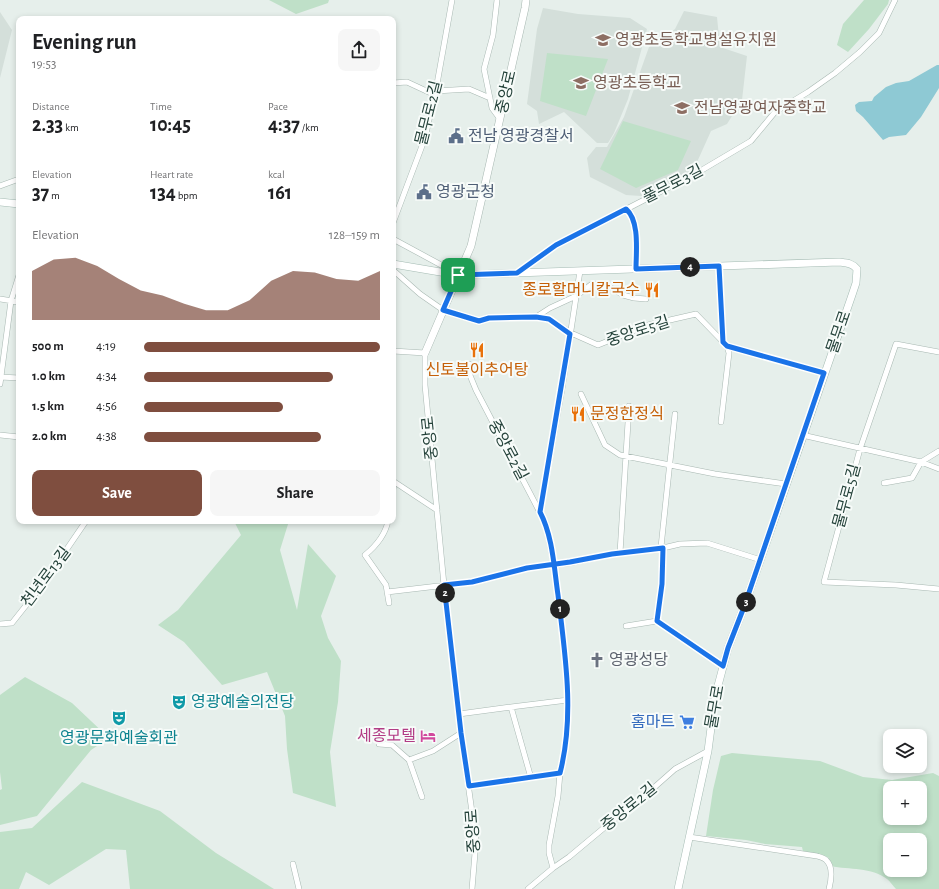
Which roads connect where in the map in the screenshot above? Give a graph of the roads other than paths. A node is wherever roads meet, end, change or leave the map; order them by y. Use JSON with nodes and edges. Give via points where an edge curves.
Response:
{"nodes":[{"id":1,"x":452,"y":0,"type":"edge"},
{"id":2,"x":497,"y":0,"type":"edge"},
{"id":3,"x":526,"y":0,"type":"edge"},
{"id":4,"x":895,"y":0,"type":"edge"},
{"id":5,"x":396,"y":83,"type":"edge"},
{"id":6,"x":435,"y":93,"type":"junction"},
{"id":7,"x":490,"y":98,"type":"junction"},
{"id":8,"x":500,"y":119,"type":"junction"},
{"id":9,"x":16,"y":180,"type":"edge"},
{"id":10,"x":0,"y":186,"type":"edge"},
{"id":11,"x":0,"y":202,"type":"edge"},
{"id":12,"x":16,"y":204,"type":"edge"},
{"id":13,"x":626,"y":209,"type":"junction"},
{"id":14,"x":396,"y":215,"type":"edge"},
{"id":15,"x":396,"y":241,"type":"edge"},
{"id":16,"x":396,"y":265,"type":"edge"},
{"id":17,"x":719,"y":266,"type":"junction"},
{"id":18,"x":636,"y":269,"type":"junction"},
{"id":19,"x":580,"y":271,"type":"junction"},
{"id":20,"x":396,"y":273,"type":"edge"},
{"id":21,"x":517,"y":273,"type":"junction"},
{"id":22,"x":458,"y":275,"type":"junction"},
{"id":23,"x":16,"y":285,"type":"edge"},
{"id":24,"x":576,"y":296,"type":"junction"},
{"id":25,"x":0,"y":299,"type":"edge"},
{"id":26,"x":646,"y":299,"type":"dead end"},
{"id":27,"x":11,"y":301,"type":"junction"},
{"id":28,"x":16,"y":302,"type":"edge"},
{"id":29,"x":443,"y":310,"type":"junction"},
{"id":30,"x":536,"y":317,"type":"junction"},
{"id":31,"x":0,"y":333,"type":"edge"},
{"id":32,"x":7,"y":333,"type":"junction"},
{"id":33,"x":570,"y":334,"type":"junction"},
{"id":34,"x":723,"y":342,"type":"junction"},
{"id":35,"x":727,"y":346,"type":"junction"},
{"id":36,"x":396,"y":351,"type":"edge"},
{"id":37,"x":939,"y":352,"type":"edge"},
{"id":38,"x":425,"y":353,"type":"junction"},
{"id":39,"x":469,"y":364,"type":"dead end"},
{"id":40,"x":824,"y":373,"type":"junction"},
{"id":41,"x":0,"y":377,"type":"edge"},
{"id":42,"x":16,"y":378,"type":"edge"},
{"id":43,"x":0,"y":384,"type":"edge"},
{"id":44,"x":581,"y":394,"type":"dead end"},
{"id":45,"x":629,"y":406,"type":"dead end"},
{"id":46,"x":675,"y":414,"type":"dead end"},
{"id":47,"x":721,"y":422,"type":"dead end"},
{"id":48,"x":0,"y":435,"type":"edge"},
{"id":49,"x":802,"y":435,"type":"junction"},
{"id":50,"x":16,"y":437,"type":"edge"},
{"id":51,"x":860,"y":448,"type":"junction"},
{"id":52,"x":939,"y":452,"type":"edge"},
{"id":53,"x":625,"y":456,"type":"junction"},
{"id":54,"x":921,"y":462,"type":"junction"},
{"id":55,"x":670,"y":465,"type":"junction"},
{"id":56,"x":939,"y":469,"type":"edge"},
{"id":57,"x":396,"y":482,"type":"edge"},
{"id":58,"x":884,"y":483,"type":"dead end"},
{"id":59,"x":786,"y":484,"type":"junction"},
{"id":60,"x":437,"y":510,"type":"junction"},
{"id":61,"x":540,"y":512,"type":"junction"},
{"id":62,"x":84,"y":524,"type":"edge"},
{"id":63,"x":388,"y":524,"type":"edge"},
{"id":64,"x":662,"y":547,"type":"junction"},
{"id":65,"x":620,"y":553,"type":"junction"},
{"id":66,"x":760,"y":560,"type":"junction"},
{"id":67,"x":554,"y":565,"type":"junction"},
{"id":68,"x":444,"y":585,"type":"junction"},
{"id":69,"x":939,"y":589,"type":"edge"},
{"id":70,"x":387,"y":592,"type":"junction"},
{"id":71,"x":389,"y":603,"type":"dead end"},
{"id":72,"x":657,"y":621,"type":"junction"},
{"id":73,"x":0,"y":624,"type":"edge"},
{"id":74,"x":626,"y":626,"type":"dead end"},
{"id":75,"x":723,"y":666,"type":"junction"},
{"id":76,"x":568,"y":700,"type":"junction"},
{"id":77,"x":511,"y":707,"type":"junction"},
{"id":78,"x":459,"y":714,"type":"junction"},
{"id":79,"x":461,"y":733,"type":"junction"},
{"id":80,"x":378,"y":744,"type":"dead end"},
{"id":81,"x":708,"y":751,"type":"junction"},
{"id":82,"x":409,"y":760,"type":"junction"},
{"id":83,"x":560,"y":773,"type":"junction"},
{"id":84,"x":531,"y":778,"type":"junction"},
{"id":85,"x":469,"y":786,"type":"junction"},
{"id":86,"x":422,"y":797,"type":"dead end"},
{"id":87,"x":690,"y":837,"type":"junction"},
{"id":88,"x":293,"y":864,"type":"dead end"},
{"id":89,"x":553,"y":868,"type":"junction"},
{"id":90,"x":533,"y":884,"type":"junction"},
{"id":91,"x":299,"y":889,"type":"edge"},
{"id":92,"x":472,"y":889,"type":"edge"},
{"id":93,"x":528,"y":889,"type":"edge"},
{"id":94,"x":538,"y":889,"type":"edge"},
{"id":95,"x":678,"y":889,"type":"edge"},
{"id":96,"x":829,"y":889,"type":"edge"}],
"edges":[{"from":1,"to":6,"type":"street","name":"물무로2길"},
{"from":2,"to":7,"type":"street","via":[[493,36],[484,69]]},
{"from":3,"to":8,"type":"main road","name":"중앙로"},
{"from":4,"to":13,"type":"street","name":"풀무로3길","via":[[879,33],[860,52],[835,74],[775,112],[750,141],[702,170]]},
{"from":5,"to":6,"type":"street","via":[[407,82]]},
{"from":6,"to":7,"type":"street","via":[[468,89]]},
{"from":6,"to":14,"type":"street","name":"물무로2길","via":[[425,138]]},
{"from":7,"to":8,"type":"street","via":[[492,108]]},
{"from":8,"to":22,"type":"main road","name":"중앙로","via":[[471,246]]},
{"from":9,"to":10,"type":"street"},
{"from":11,"to":12,"type":"main road"},
{"from":13,"to":18,"type":"street","via":[[631,213],[636,229]]},
{"from":13,"to":21,"type":"street","name":"풀무로3길","via":[[556,245]]},
{"from":15,"to":22,"type":"street"},
{"from":16,"to":22,"type":"main road","name":"물무로"},
{"from":17,"to":18,"type":"main road","name":"물무로"},
{"from":17,"to":34,"type":"street"},
{"from":17,"to":40,"type":"main road","name":"물무로","via":[[839,262],[849,263],[857,269],[856,283]]},
{"from":18,"to":19,"type":"main road","name":"물무로"},
{"from":19,"to":21,"type":"main road","name":"물무로"},
{"from":19,"to":24,"type":"street"},
{"from":20,"to":29,"type":"street","name":"중앙로5길"},
{"from":21,"to":22,"type":"main road","name":"물무로"},
{"from":22,"to":29,"type":"main road","name":"중앙로"},
{"from":23,"to":27,"type":"street"},
{"from":24,"to":26,"type":"street","via":[[592,284],[608,286],[623,295]]},
{"from":24,"to":30,"type":"street"},
{"from":24,"to":33,"type":"street"},
{"from":25,"to":27,"type":"street"},
{"from":27,"to":28,"type":"street"},
{"from":27,"to":32,"type":"street"},
{"from":29,"to":30,"type":"street","name":"중앙로5길","via":[[479,321],[489,318]]},
{"from":29,"to":38,"type":"main road","name":"중앙로"},
{"from":30,"to":33,"type":"street","name":"중앙로5길","via":[[549,319]]},
{"from":31,"to":32,"type":"street"},
{"from":32,"to":41,"type":"street"},
{"from":33,"to":34,"type":"street","name":"중앙로5길","via":[[598,345],[648,325],[696,314]]},
{"from":33,"to":61,"type":"street"},
{"from":34,"to":35,"type":"street","name":"중앙로5길"},
{"from":35,"to":40,"type":"street"},
{"from":35,"to":47,"type":"street","via":[[729,353]]},
{"from":36,"to":38,"type":"street"},
{"from":37,"to":51,"type":"street","name":"물무로5길","via":[[896,344]]},
{"from":38,"to":60,"type":"street","name":"중앙로","via":[[425,385]]},
{"from":39,"to":61,"type":"street","name":"중앙로2길","via":[[469,374],[476,390]]},
{"from":40,"to":49,"type":"main road","name":"물무로"},
{"from":41,"to":42,"type":"street"},
{"from":41,"to":43,"type":"street"},
{"from":44,"to":53,"type":"street","via":[[604,445]]},
{"from":45,"to":53,"type":"street"},
{"from":46,"to":55,"type":"street"},
{"from":48,"to":50,"type":"street"},
{"from":49,"to":51,"type":"street"},
{"from":49,"to":59,"type":"main road","name":"물무로"},
{"from":51,"to":54,"type":"street"},
{"from":51,"to":69,"type":"street","name":"물무로5길","via":[[824,582]]},
{"from":52,"to":54,"type":"street"},
{"from":53,"to":55,"type":"street"},
{"from":53,"to":65,"type":"street"},
{"from":54,"to":56,"type":"street"},
{"from":54,"to":58,"type":"street","via":[[912,478]]},
{"from":55,"to":59,"type":"street"},
{"from":55,"to":64,"type":"street"},
{"from":57,"to":60,"type":"street"},
{"from":59,"to":66,"type":"main road","name":"물무로"},
{"from":60,"to":68,"type":"street","name":"중앙로"},
{"from":61,"to":67,"type":"street","name":"중앙로2길","via":[[546,524]]},
{"from":62,"to":73,"type":"street","name":"천년로13길","via":[[43,584],[12,623]]},
{"from":63,"to":70,"type":"street","via":[[380,540],[364,555],[386,585]]},
{"from":64,"to":65,"type":"street"},
{"from":64,"to":66,"type":"street","via":[[707,543]]},
{"from":64,"to":72,"type":"street","via":[[662,584]]},
{"from":65,"to":67,"type":"street"},
{"from":66,"to":75,"type":"main road","name":"물무로"},
{"from":67,"to":68,"type":"street","via":[[527,568],[472,582]]},
{"from":67,"to":76,"type":"street","name":"중앙로2길"},
{"from":68,"to":70,"type":"street"},
{"from":68,"to":78,"type":"street","name":"중앙로"},
{"from":70,"to":71,"type":"street"},
{"from":72,"to":74,"type":"street"},
{"from":72,"to":75,"type":"street"},
{"from":75,"to":81,"type":"main road","name":"물무로","via":[[715,697]]},
{"from":76,"to":77,"type":"street"},
{"from":76,"to":83,"type":"street","name":"중앙로2길","via":[[566,744]]},
{"from":77,"to":78,"type":"street"},
{"from":77,"to":84,"type":"street"},
{"from":78,"to":79,"type":"street","name":"중앙로"},
{"from":79,"to":82,"type":"street","via":[[432,751]]},
{"from":79,"to":85,"type":"street","name":"중앙로"},
{"from":80,"to":82,"type":"street","via":[[392,745]]},
{"from":81,"to":87,"type":"main road","name":"물무로"},
{"from":81,"to":89,"type":"street","name":"중앙로2길","via":[[675,769]]},
{"from":82,"to":86,"type":"street"},
{"from":83,"to":84,"type":"street"},
{"from":83,"to":89,"type":"street","name":"중앙로2길","via":[[549,845]]},
{"from":84,"to":85,"type":"street"},
{"from":85,"to":92,"type":"street","name":"중앙로","via":[[476,840]]},
{"from":87,"to":95,"type":"main road","name":"물무로"},
{"from":87,"to":96,"type":"street","via":[[817,856],[829,864],[832,876]]},
{"from":88,"to":91,"type":"street"},
{"from":89,"to":90,"type":"street","name":"중앙로2길"},
{"from":90,"to":93,"type":"street","name":"중앙로2길"},
{"from":90,"to":94,"type":"street"}]}
